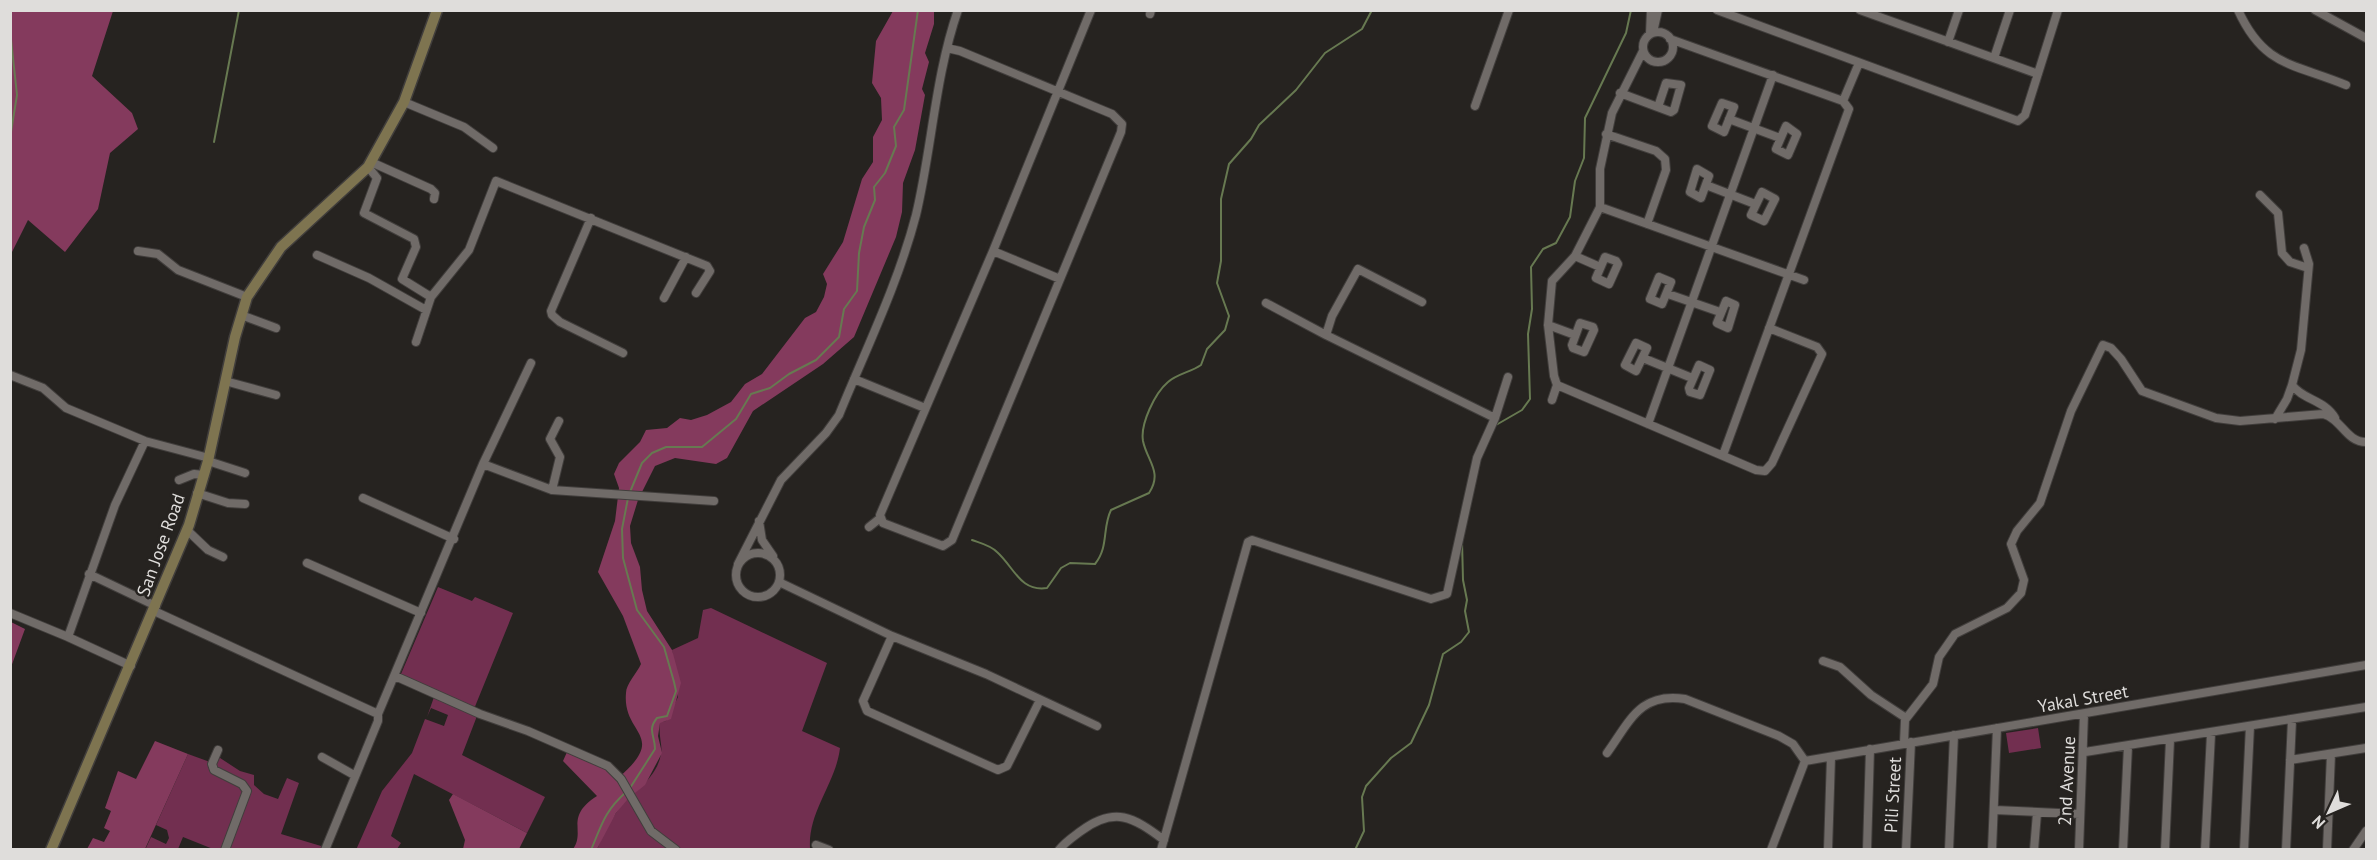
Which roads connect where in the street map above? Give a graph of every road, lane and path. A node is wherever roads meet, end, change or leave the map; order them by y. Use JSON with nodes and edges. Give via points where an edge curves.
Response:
{"nodes":[{"id":1,"x":437,"y":10,"type":"edge"},
{"id":2,"x":958,"y":10,"type":"edge"},
{"id":3,"x":1090,"y":10,"type":"edge"},
{"id":4,"x":1509,"y":10,"type":"edge"},
{"id":5,"x":1651,"y":10,"type":"edge"},
{"id":6,"x":1658,"y":10,"type":"edge"},
{"id":7,"x":1717,"y":10,"type":"edge"},
{"id":8,"x":1860,"y":10,"type":"edge"},
{"id":9,"x":1959,"y":10,"type":"edge"},
{"id":10,"x":2010,"y":10,"type":"edge"},
{"id":11,"x":2058,"y":10,"type":"edge"},
{"id":12,"x":2238,"y":10,"type":"edge"},
{"id":13,"x":2315,"y":10,"type":"edge"},
{"id":14,"x":1652,"y":33,"type":"junction"},
{"id":15,"x":2367,"y":38,"type":"edge"},
{"id":16,"x":1670,"y":39,"type":"junction"},
{"id":17,"x":1948,"y":42,"type":"junction"},
{"id":18,"x":947,"y":48,"type":"junction"},
{"id":19,"x":1643,"y":51,"type":"junction"},
{"id":20,"x":1994,"y":58,"type":"junction"},
{"id":21,"x":1859,"y":63,"type":"junction"},
{"id":22,"x":2038,"y":74,"type":"junction"},
{"id":23,"x":1773,"y":75,"type":"junction"},
{"id":24,"x":2346,"y":85,"type":"dead end"},
{"id":25,"x":1056,"y":92,"type":"junction"},
{"id":26,"x":1620,"y":93,"type":"junction"},
{"id":27,"x":1842,"y":101,"type":"junction"},
{"id":28,"x":404,"y":102,"type":"junction"},
{"id":29,"x":1475,"y":106,"type":"dead end"},
{"id":30,"x":1658,"y":107,"type":"dead end"},
{"id":31,"x":1729,"y":119,"type":"dead end"},
{"id":32,"x":1754,"y":128,"type":"junction"},
{"id":33,"x":1606,"y":134,"type":"junction"},
{"id":34,"x":1780,"y":138,"type":"dead end"},
{"id":35,"x":493,"y":148,"type":"dead end"},
{"id":36,"x":369,"y":164,"type":"junction"},
{"id":37,"x":1706,"y":185,"type":"dead end"},
{"id":38,"x":1730,"y":194,"type":"junction"},
{"id":39,"x":2260,"y":195,"type":"dead end"},
{"id":40,"x":434,"y":199,"type":"dead end"},
{"id":41,"x":1755,"y":204,"type":"dead end"},
{"id":42,"x":1600,"y":207,"type":"junction"},
{"id":43,"x":591,"y":218,"type":"junction"},
{"id":44,"x":1647,"y":224,"type":"junction"},
{"id":45,"x":1712,"y":247,"type":"junction"},
{"id":46,"x":2304,"y":248,"type":"dead end"},
{"id":47,"x":138,"y":251,"type":"dead end"},
{"id":48,"x":993,"y":251,"type":"junction"},
{"id":49,"x":318,"y":255,"type":"dead end"},
{"id":50,"x":1575,"y":256,"type":"junction"},
{"id":51,"x":686,"y":257,"type":"junction"},
{"id":52,"x":1600,"y":267,"type":"dead end"},
{"id":53,"x":2308,"y":268,"type":"junction"},
{"id":54,"x":1788,"y":274,"type":"junction"},
{"id":55,"x":1060,"y":279,"type":"junction"},
{"id":56,"x":1804,"y":280,"type":"dead end"},
{"id":57,"x":696,"y":293,"type":"dead end"},
{"id":58,"x":1668,"y":294,"type":"dead end"},
{"id":59,"x":247,"y":297,"type":"junction"},
{"id":60,"x":431,"y":297,"type":"junction"},
{"id":61,"x":664,"y":298,"type":"dead end"},
{"id":62,"x":1692,"y":301,"type":"junction"},
{"id":63,"x":1422,"y":302,"type":"dead end"},
{"id":64,"x":1266,"y":303,"type":"dead end"},
{"id":65,"x":426,"y":310,"type":"junction"},
{"id":66,"x":1720,"y":312,"type":"dead end"},
{"id":67,"x":242,"y":315,"type":"junction"},
{"id":68,"x":1548,"y":325,"type":"junction"},
{"id":69,"x":276,"y":328,"type":"dead end"},
{"id":70,"x":1768,"y":328,"type":"junction"},
{"id":71,"x":1575,"y":334,"type":"dead end"},
{"id":72,"x":1326,"y":336,"type":"junction"},
{"id":73,"x":416,"y":342,"type":"dead end"},
{"id":74,"x":623,"y":353,"type":"dead end"},
{"id":75,"x":1643,"y":358,"type":"dead end"},
{"id":76,"x":531,"y":363,"type":"dead end"},
{"id":77,"x":1668,"y":368,"type":"junction"},
{"id":78,"x":10,"y":375,"type":"edge"},
{"id":79,"x":1508,"y":377,"type":"dead end"},
{"id":80,"x":1692,"y":378,"type":"dead end"},
{"id":81,"x":854,"y":379,"type":"junction"},
{"id":82,"x":225,"y":381,"type":"junction"},
{"id":83,"x":1557,"y":385,"type":"junction"},
{"id":84,"x":2292,"y":385,"type":"junction"},
{"id":85,"x":276,"y":395,"type":"dead end"},
{"id":86,"x":1552,"y":400,"type":"dead end"},
{"id":87,"x":925,"y":408,"type":"junction"},
{"id":88,"x":1495,"y":418,"type":"junction"},
{"id":89,"x":2276,"y":418,"type":"junction"},
{"id":90,"x":2335,"y":418,"type":"junction"},
{"id":91,"x":559,"y":421,"type":"dead end"},
{"id":92,"x":1648,"y":424,"type":"junction"},
{"id":93,"x":146,"y":441,"type":"junction"},
{"id":94,"x":2367,"y":442,"type":"edge"},
{"id":95,"x":1723,"y":454,"type":"junction"},
{"id":96,"x":208,"y":460,"type":"junction"},
{"id":97,"x":483,"y":464,"type":"junction"},
{"id":98,"x":245,"y":473,"type":"dead end"},
{"id":99,"x":204,"y":475,"type":"junction"},
{"id":100,"x":179,"y":480,"type":"dead end"},
{"id":101,"x":552,"y":490,"type":"junction"},
{"id":102,"x":197,"y":493,"type":"junction"},
{"id":103,"x":363,"y":498,"type":"dead end"},
{"id":104,"x":714,"y":501,"type":"dead end"},
{"id":105,"x":245,"y":504,"type":"dead end"},
{"id":106,"x":879,"y":519,"type":"junction"},
{"id":107,"x":759,"y":520,"type":"junction"},
{"id":108,"x":869,"y":527,"type":"dead end"},
{"id":109,"x":187,"y":530,"type":"junction"},
{"id":110,"x":454,"y":539,"type":"junction"},
{"id":111,"x":223,"y":557,"type":"dead end"},
{"id":112,"x":775,"y":559,"type":"junction"},
{"id":113,"x":307,"y":563,"type":"dead end"},
{"id":114,"x":738,"y":564,"type":"junction"},
{"id":115,"x":89,"y":574,"type":"junction"},
{"id":116,"x":779,"y":582,"type":"junction"},
{"id":117,"x":155,"y":609,"type":"junction"},
{"id":118,"x":10,"y":613,"type":"edge"},
{"id":119,"x":421,"y":613,"type":"junction"},
{"id":120,"x":892,"y":636,"type":"junction"},
{"id":121,"x":68,"y":637,"type":"junction"},
{"id":122,"x":1823,"y":661,"type":"dead end"},
{"id":123,"x":2367,"y":665,"type":"edge"},
{"id":124,"x":130,"y":666,"type":"junction"},
{"id":125,"x":395,"y":676,"type":"junction"},
{"id":126,"x":1040,"y":700,"type":"junction"},
{"id":127,"x":2367,"y":707,"type":"edge"},
{"id":128,"x":378,"y":714,"type":"junction"},
{"id":129,"x":2084,"y":714,"type":"junction"},
{"id":130,"x":1906,"y":718,"type":"junction"},
{"id":131,"x":2292,"y":720,"type":"junction"},
{"id":132,"x":1097,"y":726,"type":"dead end"},
{"id":133,"x":2250,"y":726,"type":"junction"},
{"id":134,"x":1997,"y":728,"type":"junction"},
{"id":135,"x":2211,"y":734,"type":"junction"},
{"id":136,"x":1954,"y":735,"type":"junction"},
{"id":137,"x":2170,"y":740,"type":"junction"},
{"id":138,"x":1907,"y":743,"type":"junction"},
{"id":139,"x":2128,"y":746,"type":"junction"},
{"id":140,"x":2367,"y":748,"type":"edge"},
{"id":141,"x":1870,"y":749,"type":"junction"},
{"id":142,"x":218,"y":750,"type":"dead end"},
{"id":143,"x":1607,"y":753,"type":"dead end"},
{"id":144,"x":2085,"y":753,"type":"junction"},
{"id":145,"x":2331,"y":754,"type":"junction"},
{"id":146,"x":322,"y":757,"type":"dead end"},
{"id":147,"x":1831,"y":757,"type":"junction"},
{"id":148,"x":2290,"y":760,"type":"junction"},
{"id":149,"x":1805,"y":761,"type":"junction"},
{"id":150,"x":354,"y":775,"type":"junction"},
{"id":151,"x":1995,"y":810,"type":"junction"},
{"id":152,"x":2037,"y":813,"type":"junction"},
{"id":153,"x":2080,"y":814,"type":"junction"},
{"id":154,"x":2367,"y":831,"type":"edge"},
{"id":155,"x":1164,"y":840,"type":"junction"},
{"id":156,"x":816,"y":845,"type":"dead end"},
{"id":157,"x":51,"y":849,"type":"edge"},
{"id":158,"x":225,"y":849,"type":"edge"},
{"id":159,"x":326,"y":849,"type":"edge"},
{"id":160,"x":676,"y":849,"type":"edge"},
{"id":161,"x":829,"y":849,"type":"edge"},
{"id":162,"x":1059,"y":849,"type":"edge"},
{"id":163,"x":1161,"y":849,"type":"edge"},
{"id":164,"x":1772,"y":849,"type":"edge"},
{"id":165,"x":1828,"y":849,"type":"edge"},
{"id":166,"x":1867,"y":849,"type":"edge"},
{"id":167,"x":1906,"y":849,"type":"edge"},
{"id":168,"x":1949,"y":849,"type":"edge"},
{"id":169,"x":1992,"y":849,"type":"edge"},
{"id":170,"x":2034,"y":849,"type":"edge"},
{"id":171,"x":2079,"y":849,"type":"edge"},
{"id":172,"x":2123,"y":849,"type":"edge"},
{"id":173,"x":2165,"y":849,"type":"edge"},
{"id":174,"x":2205,"y":849,"type":"edge"},
{"id":175,"x":2244,"y":849,"type":"edge"},
{"id":176,"x":2286,"y":849,"type":"edge"},
{"id":177,"x":2327,"y":849,"type":"edge"},
{"id":178,"x":2353,"y":849,"type":"edge"}],
"edges":[{"from":1,"to":28,"type":"street","name":"San Jose Road"},
{"from":2,"to":18,"type":"street"},
{"from":3,"to":25,"type":"street"},
{"from":4,"to":29,"type":"street"},
{"from":5,"to":14,"type":"street"},
{"from":6,"to":14,"type":"street"},
{"from":7,"to":21,"type":"street"},
{"from":8,"to":17,"type":"street"},
{"from":9,"to":17,"type":"street"},
{"from":10,"to":20,"type":"street"},
{"from":11,"to":22,"type":"street"},
{"from":12,"to":24,"type":"street","via":[[2249,35],[2270,54]]},
{"from":13,"to":15,"type":"street"},
{"from":14,"to":16,"type":"street","via":[[1664,33]]},
{"from":14,"to":19,"type":"street","via":[[1644,42]]},
{"from":16,"to":19,"type":"street","via":[[1672,49],[1664,60],[1649,59]]},
{"from":16,"to":23,"type":"street"},
{"from":17,"to":20,"type":"street"},
{"from":18,"to":25,"type":"street"},
{"from":18,"to":81,"type":"street","via":[[916,214],[902,266]]},
{"from":19,"to":26,"type":"street"},
{"from":20,"to":22,"type":"street"},
{"from":21,"to":22,"type":"street","via":[[2014,121],[2025,115]]},
{"from":21,"to":27,"type":"street"},
{"from":23,"to":27,"type":"street"},
{"from":23,"to":32,"type":"street"},
{"from":25,"to":48,"type":"street"},
{"from":25,"to":55,"type":"street","via":[[1112,114],[1122,124]]},
{"from":26,"to":30,"type":"street"},
{"from":26,"to":33,"type":"street"},
{"from":27,"to":54,"type":"street","via":[[1849,113]]},
{"from":28,"to":35,"type":"street","via":[[464,127]]},
{"from":28,"to":36,"type":"street","name":"San Jose Road"},
{"from":31,"to":32,"type":"street"},
{"from":32,"to":34,"type":"street"},
{"from":32,"to":38,"type":"street"},
{"from":33,"to":42,"type":"street","via":[[1600,169]]},
{"from":33,"to":44,"type":"street","via":[[1656,151],[1665,159],[1666,170]]},
{"from":36,"to":40,"type":"street","via":[[431,189]]},
{"from":36,"to":59,"type":"street","name":"San Jose Road","via":[[281,247]]},
{"from":36,"to":60,"type":"street","via":[[377,178],[364,213],[414,239],[416,247],[402,279]]},
{"from":37,"to":38,"type":"street"},
{"from":38,"to":41,"type":"street"},
{"from":38,"to":45,"type":"street"},
{"from":39,"to":53,"type":"street","via":[[2278,213],[2282,253],[2290,262]]},
{"from":42,"to":44,"type":"street"},
{"from":42,"to":50,"type":"street"},
{"from":43,"to":51,"type":"street"},
{"from":43,"to":60,"type":"street","via":[[496,181],[469,250]]},
{"from":43,"to":74,"type":"street","via":[[551,311],[560,322]]},
{"from":44,"to":45,"type":"street"},
{"from":45,"to":54,"type":"street"},
{"from":45,"to":62,"type":"street"},
{"from":46,"to":53,"type":"street"},
{"from":47,"to":59,"type":"street","via":[[158,254],[178,270]]},
{"from":48,"to":55,"type":"street"},
{"from":48,"to":87,"type":"street"},
{"from":49,"to":65,"type":"street"},
{"from":50,"to":52,"type":"street"},
{"from":50,"to":68,"type":"street","via":[[1552,281]]},
{"from":51,"to":57,"type":"street","via":[[709,268]]},
{"from":51,"to":61,"type":"street"},
{"from":53,"to":84,"type":"street","via":[[2301,350]]},
{"from":54,"to":56,"type":"street"},
{"from":54,"to":70,"type":"street"},
{"from":55,"to":106,"type":"street","via":[[952,540],[937,546]]},
{"from":58,"to":62,"type":"street"},
{"from":59,"to":67,"type":"street","name":"San Jose Road"},
{"from":60,"to":65,"type":"street"},
{"from":62,"to":66,"type":"street"},
{"from":62,"to":77,"type":"street"},
{"from":63,"to":72,"type":"street","via":[[1358,269],[1332,316]]},
{"from":64,"to":72,"type":"street"},
{"from":65,"to":73,"type":"street"},
{"from":67,"to":69,"type":"street"},
{"from":67,"to":82,"type":"street","name":"San Jose Road"},
{"from":68,"to":71,"type":"street"},
{"from":68,"to":83,"type":"street"},
{"from":70,"to":95,"type":"street"},
{"from":70,"to":95,"type":"street","via":[[1817,346],[1822,354],[1765,471]]},
{"from":72,"to":88,"type":"street"},
{"from":75,"to":77,"type":"street"},
{"from":76,"to":97,"type":"street"},
{"from":77,"to":80,"type":"street"},
{"from":77,"to":92,"type":"street"},
{"from":78,"to":93,"type":"street","via":[[43,388],[66,408]]},
{"from":79,"to":88,"type":"street"},
{"from":81,"to":87,"type":"street"},
{"from":81,"to":107,"type":"street","via":[[839,415],[781,480]]},
{"from":82,"to":85,"type":"street"},
{"from":82,"to":96,"type":"street","name":"San Jose Road"},
{"from":83,"to":86,"type":"street"},
{"from":83,"to":92,"type":"street"},
{"from":84,"to":89,"type":"street"},
{"from":84,"to":90,"type":"street","via":[[2321,403]]},
{"from":87,"to":106,"type":"street"},
{"from":88,"to":155,"type":"street","via":[[1477,458],[1447,594],[1431,599],[1252,540],[1248,542]]},
{"from":89,"to":90,"type":"street","via":[[2323,414]]},
{"from":89,"to":130,"type":"street","via":[[2216,418],[2142,391],[2121,359],[2103,345],[2071,411],[2040,503],[2016,531],[2011,544],[2024,580],[2021,593],[2007,608],[1955,634],[1940,654],[1932,684]]},
{"from":90,"to":94,"type":"street","via":[[2351,437]]},
{"from":91,"to":101,"type":"street","via":[[550,439],[560,457]]},
{"from":92,"to":95,"type":"street"},
{"from":93,"to":96,"type":"street"},
{"from":93,"to":115,"type":"street","via":[[115,505]]},
{"from":96,"to":98,"type":"street"},
{"from":96,"to":99,"type":"street","name":"San Jose Road"},
{"from":97,"to":101,"type":"street"},
{"from":97,"to":110,"type":"street"},
{"from":99,"to":100,"type":"street"},
{"from":99,"to":102,"type":"street","name":"San Jose Road"},
{"from":101,"to":104,"type":"street"},
{"from":102,"to":105,"type":"street"},
{"from":102,"to":109,"type":"street","name":"San Jose Road"},
{"from":103,"to":110,"type":"street"},
{"from":106,"to":108,"type":"street"},
{"from":107,"to":112,"type":"street","via":[[762,540]]},
{"from":107,"to":114,"type":"street"},
{"from":109,"to":111,"type":"street","via":[[208,550]]},
{"from":109,"to":117,"type":"street","name":"San Jose Road"},
{"from":110,"to":119,"type":"street"},
{"from":112,"to":114,"type":"street","via":[[756,552]]},
{"from":112,"to":116,"type":"street"},
{"from":113,"to":119,"type":"street"},
{"from":114,"to":116,"type":"street","via":[[736,578],[748,595],[769,595]]},
{"from":115,"to":117,"type":"street"},
{"from":115,"to":121,"type":"street"},
{"from":116,"to":120,"type":"street"},
{"from":117,"to":124,"type":"street","name":"San Jose Road"},
{"from":117,"to":128,"type":"street"},
{"from":118,"to":121,"type":"street"},
{"from":119,"to":125,"type":"street"},
{"from":120,"to":126,"type":"street"},
{"from":120,"to":126,"type":"street","via":[[863,701],[867,711],[998,770],[1007,766]]},
{"from":121,"to":124,"type":"street"},
{"from":122,"to":130,"type":"street","via":[[1840,666],[1871,695]]},
{"from":123,"to":129,"type":"street","name":"Yakal Street"},
{"from":124,"to":157,"type":"street","name":"San Jose Road"},
{"from":125,"to":128,"type":"street"},
{"from":125,"to":160,"type":"street","via":[[608,766],[621,779],[651,831]]},
{"from":126,"to":132,"type":"street"},
{"from":127,"to":131,"type":"street"},
{"from":128,"to":150,"type":"street"},
{"from":129,"to":134,"type":"street","name":"Yakal Street"},
{"from":129,"to":144,"type":"street","name":"2nd Avenue"},
{"from":130,"to":138,"type":"street","name":"Pili Street","via":[[1902,735]]},
{"from":131,"to":133,"type":"street"},
{"from":131,"to":148,"type":"street"},
{"from":133,"to":135,"type":"street"},
{"from":133,"to":175,"type":"street"},
{"from":134,"to":136,"type":"street","name":"Yakal Street"},
{"from":134,"to":151,"type":"street"},
{"from":135,"to":137,"type":"street"},
{"from":135,"to":174,"type":"street"},
{"from":136,"to":138,"type":"street","name":"Yakal Street"},
{"from":136,"to":168,"type":"street"},
{"from":137,"to":139,"type":"street"},
{"from":137,"to":173,"type":"street"},
{"from":138,"to":141,"type":"street","name":"Yakal Street"},
{"from":138,"to":167,"type":"street","name":"Pili Street"},
{"from":139,"to":144,"type":"street"},
{"from":139,"to":172,"type":"street"},
{"from":140,"to":145,"type":"street"},
{"from":141,"to":147,"type":"street","name":"Yakal Street"},
{"from":141,"to":166,"type":"street"},
{"from":142,"to":158,"type":"street","via":[[213,769],[242,784],[247,793]]},
{"from":143,"to":149,"type":"street","via":[[1643,706],[1660,697],[1670,697],[1685,699],[1779,736],[1793,744]]},
{"from":144,"to":153,"type":"street","name":"2nd Avenue"},
{"from":145,"to":148,"type":"street"},
{"from":145,"to":177,"type":"street"},
{"from":146,"to":150,"type":"street"},
{"from":147,"to":149,"type":"street","name":"Yakal Street"},
{"from":147,"to":165,"type":"street"},
{"from":148,"to":176,"type":"street"},
{"from":149,"to":164,"type":"street"},
{"from":150,"to":159,"type":"street"},
{"from":151,"to":152,"type":"street"},
{"from":151,"to":169,"type":"street"},
{"from":152,"to":153,"type":"street"},
{"from":152,"to":170,"type":"street"},
{"from":153,"to":171,"type":"street","name":"2nd Avenue"},
{"from":154,"to":178,"type":"street"},
{"from":155,"to":162,"type":"street","via":[[1118,815],[1096,821]]},
{"from":155,"to":163,"type":"street"},
{"from":156,"to":161,"type":"street"}]}
